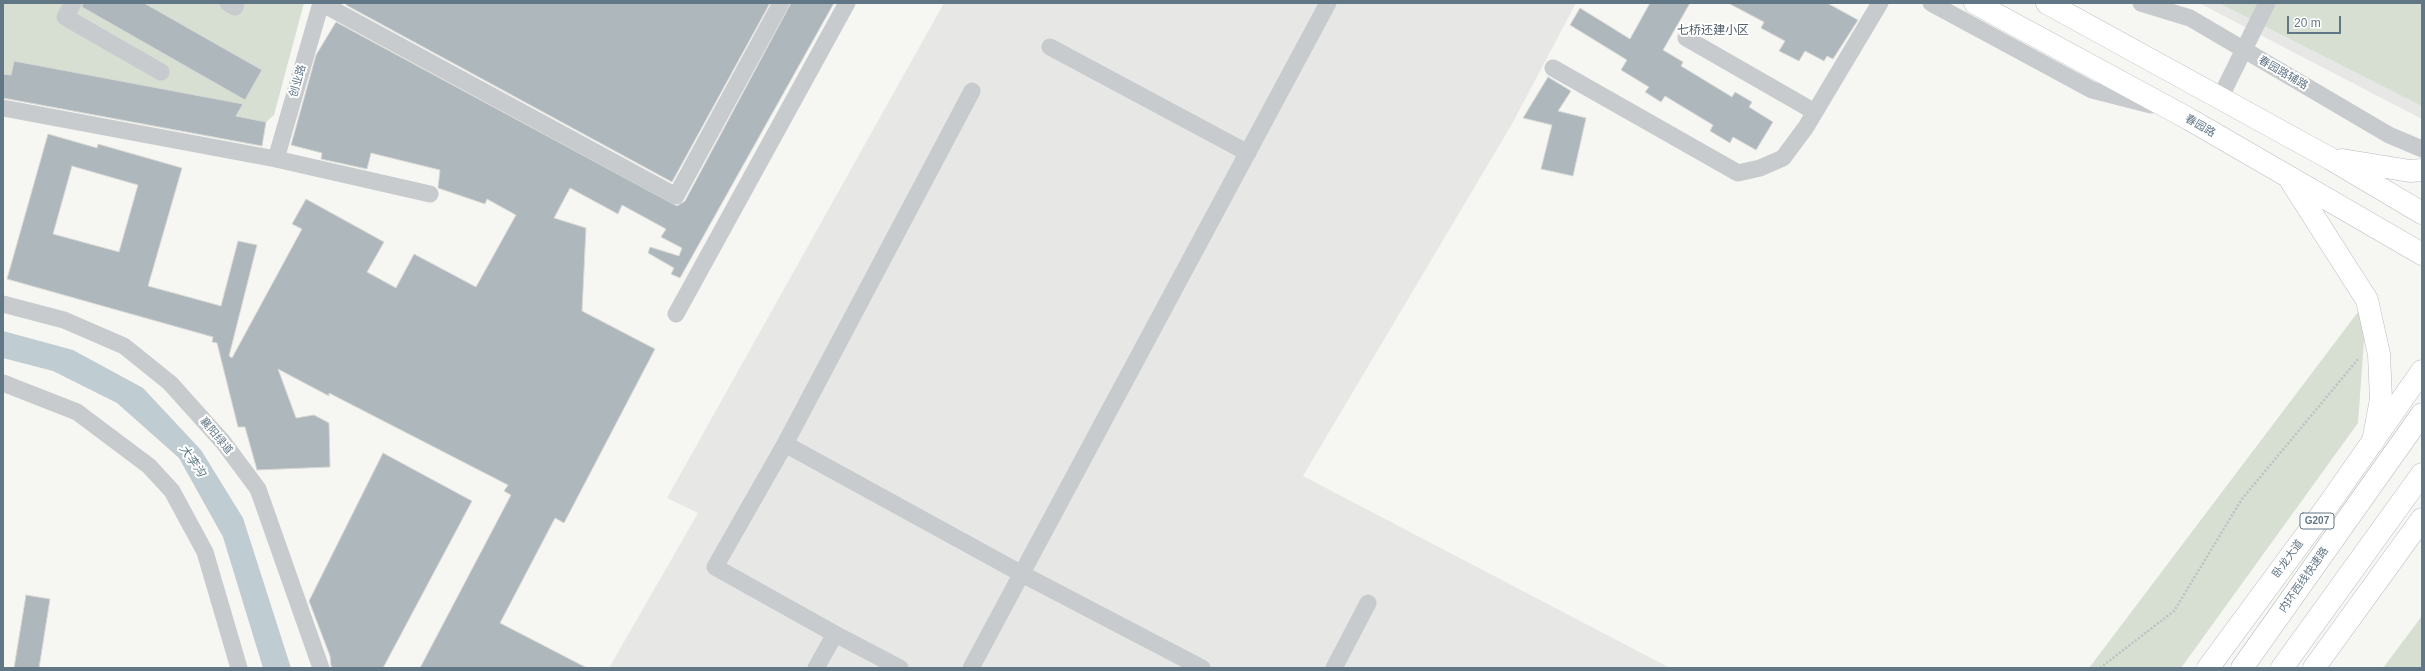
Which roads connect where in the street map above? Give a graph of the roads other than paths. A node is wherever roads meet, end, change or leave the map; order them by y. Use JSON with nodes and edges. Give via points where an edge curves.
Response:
{"nodes":[{"id":1,"x":73,"y":3,"type":"edge"},
{"id":2,"x":228,"y":3,"type":"edge"},
{"id":3,"x":236,"y":3,"type":"edge"},
{"id":4,"x":321,"y":3,"type":"edge"},
{"id":5,"x":781,"y":3,"type":"edge"},
{"id":6,"x":847,"y":3,"type":"edge"},
{"id":7,"x":1328,"y":3,"type":"edge"},
{"id":8,"x":1880,"y":3,"type":"edge"},
{"id":9,"x":1931,"y":3,"type":"edge"},
{"id":10,"x":1975,"y":3,"type":"edge"},
{"id":11,"x":2047,"y":3,"type":"edge"},
{"id":12,"x":2141,"y":3,"type":"edge"},
{"id":13,"x":2267,"y":3,"type":"edge"},
{"id":14,"x":1686,"y":38,"type":"dead end"},
{"id":15,"x":1050,"y":47,"type":"dead end"},
{"id":16,"x":2245,"y":50,"type":"junction"},
{"id":17,"x":1553,"y":68,"type":"dead end"},
{"id":18,"x":161,"y":72,"type":"dead end"},
{"id":19,"x":972,"y":90,"type":"dead end"},
{"id":20,"x":2220,"y":98,"type":"junction"},
{"id":21,"x":3,"y":108,"type":"edge"},
{"id":22,"x":2174,"y":111,"type":"junction"},
{"id":23,"x":1815,"y":112,"type":"junction"},
{"id":24,"x":2422,"y":149,"type":"edge"},
{"id":25,"x":1248,"y":153,"type":"junction"},
{"id":26,"x":276,"y":159,"type":"junction"},
{"id":27,"x":2331,"y":159,"type":"junction"},
{"id":28,"x":2422,"y":170,"type":"edge"},
{"id":29,"x":2290,"y":178,"type":"junction"},
{"id":30,"x":430,"y":194,"type":"dead end"},
{"id":31,"x":2422,"y":213,"type":"edge"},
{"id":32,"x":2422,"y":254,"type":"edge"},
{"id":33,"x":3,"y":304,"type":"edge"},
{"id":34,"x":676,"y":314,"type":"dead end"},
{"id":35,"x":2422,"y":371,"type":"edge"},
{"id":36,"x":3,"y":383,"type":"edge"},
{"id":37,"x":2422,"y":414,"type":"edge"},
{"id":38,"x":2373,"y":442,"type":"junction"},
{"id":39,"x":785,"y":444,"type":"junction"},
{"id":40,"x":2422,"y":474,"type":"edge"},
{"id":41,"x":2422,"y":520,"type":"edge"},
{"id":42,"x":1022,"y":574,"type":"junction"},
{"id":43,"x":1368,"y":603,"type":"dead end"},
{"id":44,"x":835,"y":634,"type":"junction"},
{"id":45,"x":239,"y":668,"type":"edge"},
{"id":46,"x":322,"y":668,"type":"edge"},
{"id":47,"x":816,"y":668,"type":"edge"},
{"id":48,"x":900,"y":668,"type":"edge"},
{"id":49,"x":970,"y":668,"type":"edge"},
{"id":50,"x":1202,"y":668,"type":"edge"},
{"id":51,"x":1334,"y":668,"type":"edge"},
{"id":52,"x":2208,"y":668,"type":"edge"},
{"id":53,"x":2242,"y":668,"type":"edge"},
{"id":54,"x":2282,"y":668,"type":"edge"},
{"id":55,"x":2314,"y":668,"type":"edge"}],
"edges":[{"from":1,"to":18,"type":"street","via":[[65,17]]},
{"from":2,"to":3,"type":"street","via":[[235,7]]},
{"from":4,"to":5,"type":"street","via":[[676,196]]},
{"from":4,"to":26,"type":"street","name":"创业路"},
{"from":6,"to":34,"type":"street"},
{"from":7,"to":25,"type":"street"},
{"from":8,"to":23,"type":"street"},
{"from":9,"to":22,"type":"street","via":[[2092,90]]},
{"from":10,"to":22,"type":"main road","name":"春园路"},
{"from":11,"to":20,"type":"main road"},
{"from":12,"to":16,"type":"street","name":"春园路辅路","via":[[2190,18]]},
{"from":13,"to":16,"type":"street"},
{"from":14,"to":23,"type":"street"},
{"from":15,"to":25,"type":"street"},
{"from":16,"to":20,"type":"street"},
{"from":16,"to":24,"type":"street","name":"春园路辅路","via":[[2389,135]]},
{"from":17,"to":23,"type":"street","via":[[1738,173],[1760,168],[1783,158]]},
{"from":19,"to":39,"type":"street"},
{"from":20,"to":27,"type":"main road"},
{"from":21,"to":26,"type":"street"},
{"from":22,"to":29,"type":"main road","name":"春园路"},
{"from":25,"to":42,"type":"street"},
{"from":26,"to":30,"type":"street"},
{"from":27,"to":28,"type":"main road","via":[[2410,171]]},
{"from":27,"to":31,"type":"main road"},
{"from":29,"to":32,"type":"main road","name":"春园路"},
{"from":29,"to":38,"type":"main road","via":[[2366,300],[2379,354],[2381,399]]},
{"from":33,"to":46,"type":"street","name":"襄阳绿道","via":[[64,320],[124,346],[170,383],[223,442],[258,489]]},
{"from":35,"to":38,"type":"main road","name":"卧龙大道","number":"G207"},
{"from":36,"to":45,"type":"street","via":[[76,412],[149,466],[172,491],[205,552]]},
{"from":37,"to":53,"type":"main road","name":"内环西线快速路"},
{"from":38,"to":52,"type":"main road","name":"卧龙大道","number":"G207"},
{"from":39,"to":42,"type":"street"},
{"from":39,"to":44,"type":"street","via":[[715,567]]},
{"from":40,"to":54,"type":"main road"},
{"from":41,"to":55,"type":"main road"},
{"from":42,"to":49,"type":"street"},
{"from":42,"to":50,"type":"street"},
{"from":43,"to":51,"type":"street"},
{"from":44,"to":47,"type":"street"},
{"from":44,"to":48,"type":"street"}]}
